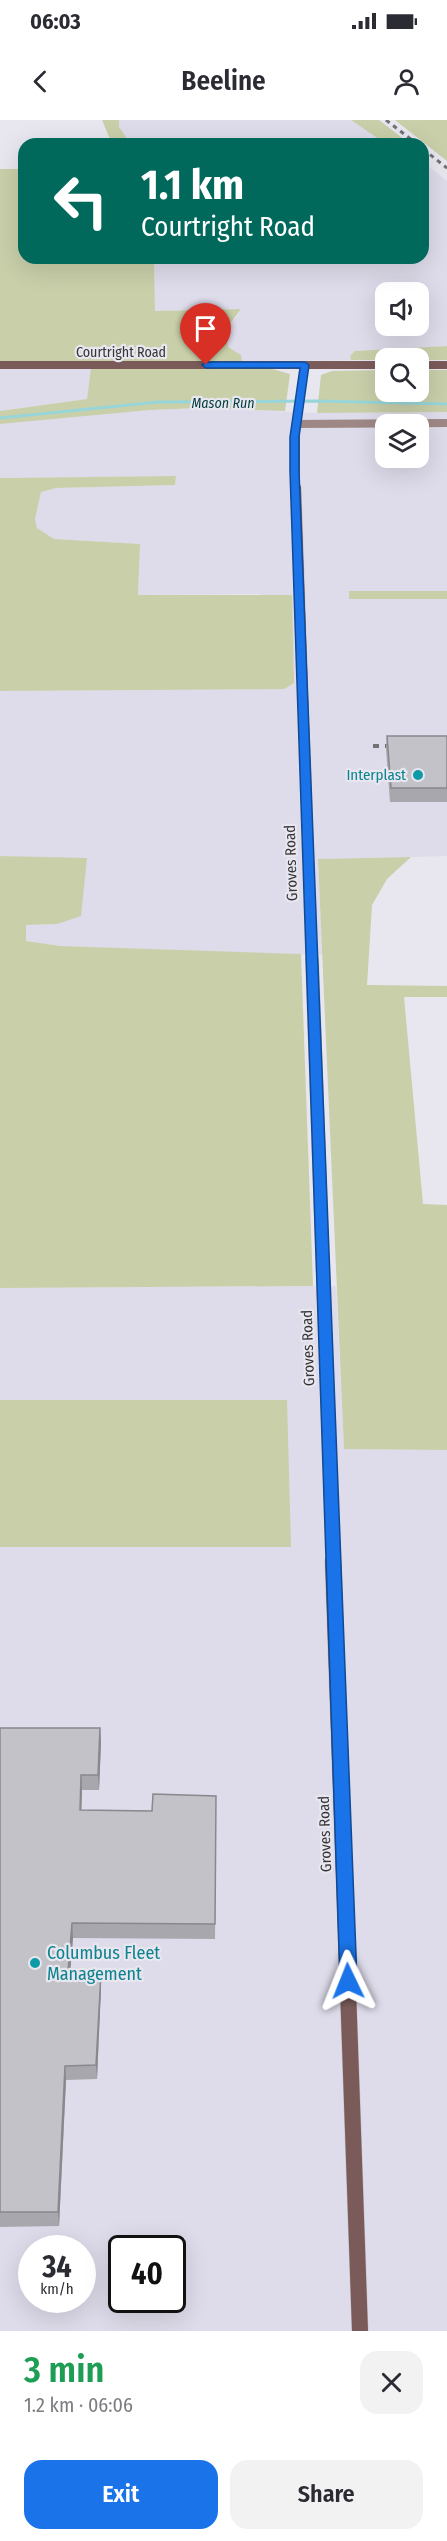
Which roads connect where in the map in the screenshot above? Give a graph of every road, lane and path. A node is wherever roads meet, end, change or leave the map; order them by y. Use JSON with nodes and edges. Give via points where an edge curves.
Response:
{"nodes":[{"id":1,"x":0,"y":365,"type":"edge"},
{"id":2,"x":305,"y":365,"type":"junction"},
{"id":3,"x":375,"y":365,"type":"edge"},
{"id":4,"x":429,"y":365,"type":"edge"},
{"id":5,"x":447,"y":365,"type":"edge"},
{"id":6,"x":447,"y":423,"type":"edge"},
{"id":7,"x":296,"y":424,"type":"junction"},
{"id":8,"x":360,"y":2331,"type":"edge"}],
"edges":[{"from":1,"to":2,"type":"street","name":"Courtright Road"},
{"from":2,"to":3,"type":"street","name":"Courtright Road"},
{"from":2,"to":7,"type":"street","name":"Groves Road"},
{"from":4,"to":5,"type":"street"},
{"from":6,"to":7,"type":"street"},
{"from":7,"to":8,"type":"street","name":"Groves Road"}]}
